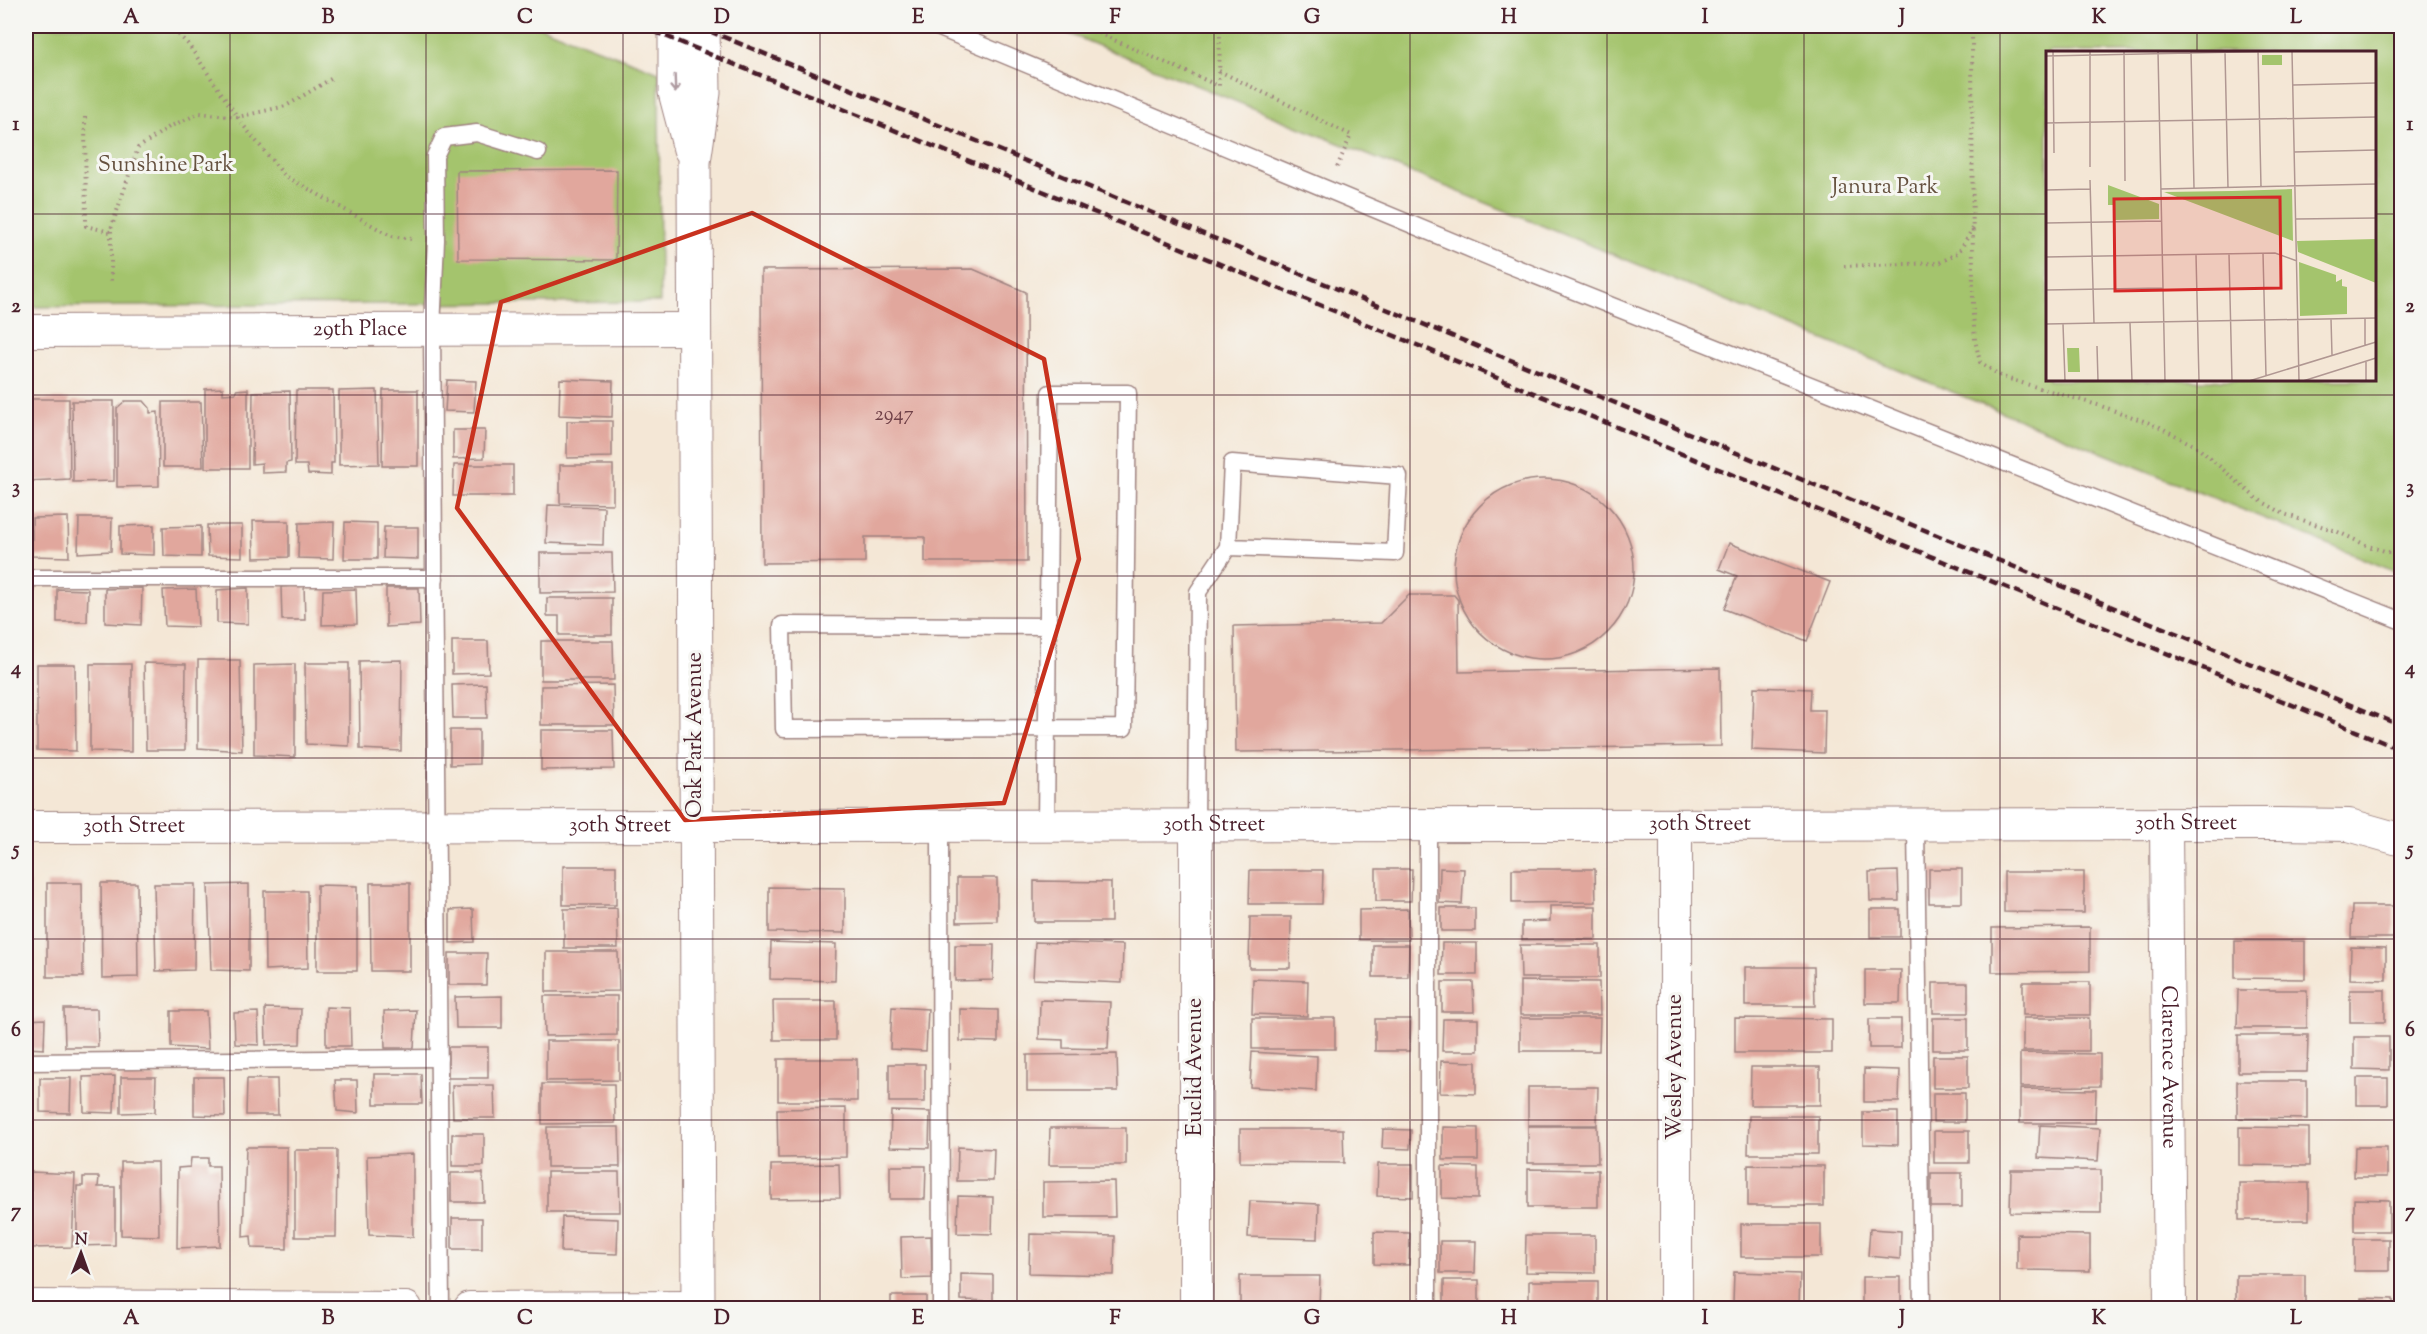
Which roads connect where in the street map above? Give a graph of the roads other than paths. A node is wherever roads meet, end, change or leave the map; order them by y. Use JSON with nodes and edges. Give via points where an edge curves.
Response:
{"nodes":[{"id":1,"x":675,"y":26,"type":"edge"},
{"id":2,"x":703,"y":26,"type":"edge"},
{"id":3,"x":935,"y":26,"type":"edge"},
{"id":4,"x":538,"y":152,"type":"dead end"},
{"id":5,"x":694,"y":162,"type":"junction"},
{"id":6,"x":694,"y":329,"type":"junction"},
{"id":7,"x":432,"y":330,"type":"junction"},
{"id":8,"x":26,"y":331,"type":"edge"},
{"id":9,"x":1228,"y":547,"type":"junction"},
{"id":10,"x":26,"y":578,"type":"edge"},
{"id":11,"x":435,"y":578,"type":"junction"},
{"id":12,"x":2402,"y":621,"type":"edge"},
{"id":13,"x":1048,"y":626,"type":"junction"},
{"id":14,"x":1047,"y":729,"type":"junction"},
{"id":15,"x":1916,"y":824,"type":"junction"},
{"id":16,"x":1676,"y":825,"type":"junction"},
{"id":17,"x":2166,"y":825,"type":"junction"},
{"id":18,"x":437,"y":826,"type":"junction"},
{"id":19,"x":696,"y":826,"type":"junction"},
{"id":20,"x":940,"y":826,"type":"junction"},
{"id":21,"x":1046,"y":826,"type":"junction"},
{"id":22,"x":1196,"y":826,"type":"junction"},
{"id":23,"x":1428,"y":826,"type":"junction"},
{"id":24,"x":26,"y":827,"type":"edge"},
{"id":25,"x":2402,"y":840,"type":"edge"},
{"id":26,"x":439,"y":1058,"type":"junction"},
{"id":27,"x":26,"y":1062,"type":"edge"},
{"id":28,"x":26,"y":1306,"type":"edge"},
{"id":29,"x":406,"y":1308,"type":"edge"},
{"id":30,"x":441,"y":1308,"type":"edge"},
{"id":31,"x":470,"y":1308,"type":"edge"},
{"id":32,"x":698,"y":1308,"type":"edge"},
{"id":33,"x":941,"y":1308,"type":"edge"},
{"id":34,"x":1196,"y":1308,"type":"edge"},
{"id":35,"x":1428,"y":1308,"type":"edge"},
{"id":36,"x":1676,"y":1308,"type":"edge"},
{"id":37,"x":1922,"y":1308,"type":"edge"},
{"id":38,"x":2170,"y":1308,"type":"edge"}],
"edges":[{"from":1,"to":5,"type":"street","name":"Oak Park Avenue","one_way":true,"via":[[675,92]]},
{"from":2,"to":5,"type":"street","name":"Oak Park Avenue","via":[[704,93]]},
{"from":3,"to":12,"type":"lane","via":[[1504,263]]},
{"from":4,"to":7,"type":"lane","via":[[477,133],[444,137],[435,156]]},
{"from":5,"to":6,"type":"street","name":"Oak Park Avenue"},
{"from":6,"to":7,"type":"street","name":"29th Place"},
{"from":6,"to":19,"type":"street","name":"Oak Park Avenue"},
{"from":7,"to":8,"type":"street","name":"29th Place"},
{"from":7,"to":11,"type":"lane"},
{"from":9,"to":9,"type":"lane","via":[[1232,463],[1399,476],[1395,553]]},
{"from":9,"to":22,"type":"lane","via":[[1198,592]]},
{"from":10,"to":11,"type":"lane"},
{"from":11,"to":18,"type":"lane"},
{"from":13,"to":14,"type":"lane"},
{"from":13,"to":14,"type":"lane","via":[[782,625],[784,729]]},
{"from":13,"to":14,"type":"lane","via":[[1050,393],[1128,393],[1124,728]]},
{"from":14,"to":21,"type":"lane"},
{"from":15,"to":16,"type":"street","name":"30th Street"},
{"from":15,"to":17,"type":"street","name":"30th Street"},
{"from":15,"to":37,"type":"lane"},
{"from":16,"to":23,"type":"street","name":"30th Street"},
{"from":16,"to":36,"type":"street","name":"Wesley Avenue"},
{"from":17,"to":25,"type":"street","name":"30th Street","via":[[2349,825]]},
{"from":17,"to":38,"type":"street","name":"Clarence Avenue"},
{"from":18,"to":19,"type":"street","name":"30th Street"},
{"from":18,"to":24,"type":"street","name":"30th Street"},
{"from":18,"to":26,"type":"lane"},
{"from":19,"to":20,"type":"street","name":"30th Street"},
{"from":19,"to":32,"type":"street","name":"Oak Park Avenue"},
{"from":20,"to":21,"type":"street","name":"30th Street"},
{"from":20,"to":33,"type":"lane"},
{"from":21,"to":22,"type":"street","name":"30th Street"},
{"from":22,"to":23,"type":"street","name":"30th Street"},
{"from":22,"to":34,"type":"street","name":"Euclid Avenue"},
{"from":23,"to":35,"type":"lane"},
{"from":26,"to":27,"type":"lane"},
{"from":26,"to":30,"type":"lane"},
{"from":28,"to":29,"type":"street"},
{"from":31,"to":32,"type":"street"}]}
